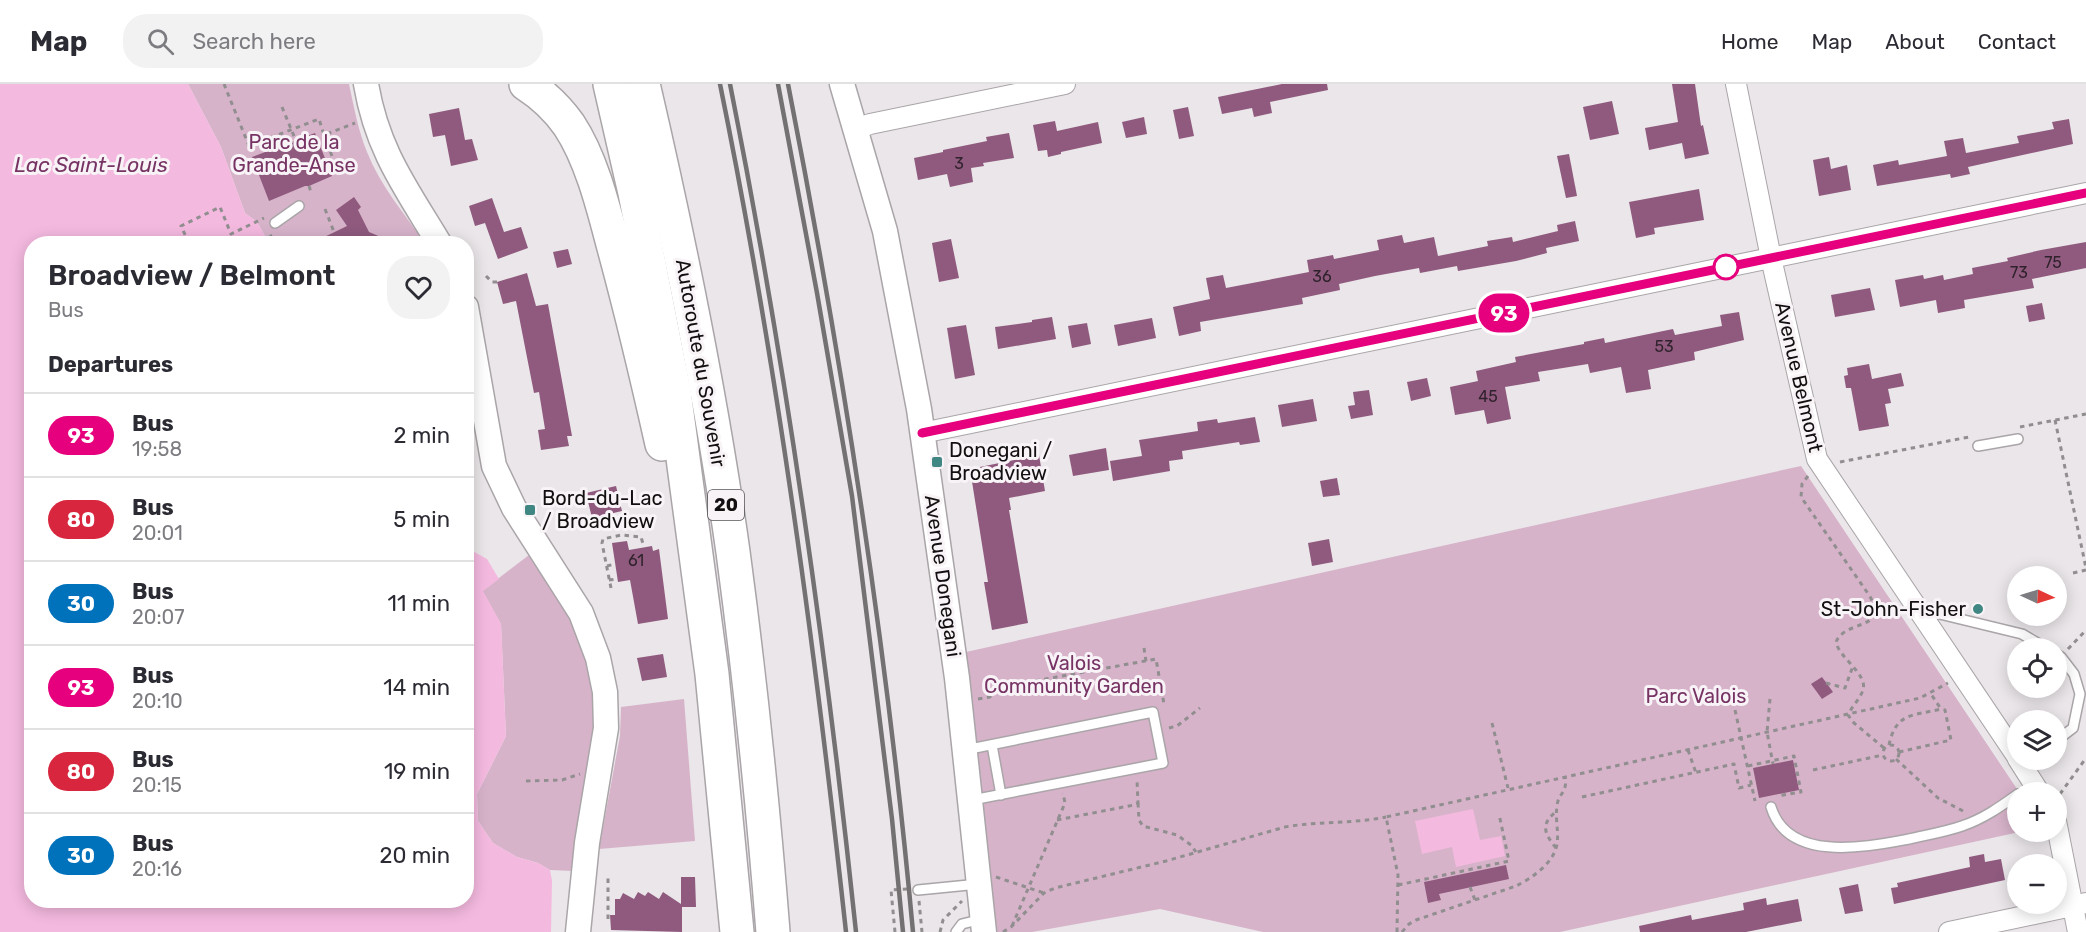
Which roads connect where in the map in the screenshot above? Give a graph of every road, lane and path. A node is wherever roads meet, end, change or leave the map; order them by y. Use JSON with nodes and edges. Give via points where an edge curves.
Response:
{"nodes":[{"id":1,"x":224,"y":84,"type":"edge"},
{"id":2,"x":366,"y":84,"type":"edge"},
{"id":3,"x":526,"y":84,"type":"edge"},
{"id":4,"x":610,"y":84,"type":"edge"},
{"id":5,"x":643,"y":84,"type":"edge"},
{"id":6,"x":842,"y":84,"type":"edge"},
{"id":7,"x":1065,"y":84,"type":"edge"},
{"id":8,"x":1736,"y":84,"type":"edge"},
{"id":9,"x":238,"y":99,"type":"dead end"},
{"id":10,"x":231,"y":101,"type":"junction"},
{"id":11,"x":282,"y":107,"type":"dead end"},
{"id":12,"x":355,"y":123,"type":"dead end"},
{"id":13,"x":855,"y":129,"type":"junction"},
{"id":14,"x":291,"y":130,"type":"junction"},
{"id":15,"x":324,"y":135,"type":"junction"},
{"id":16,"x":296,"y":141,"type":"dead end"},
{"id":17,"x":338,"y":172,"type":"dead end"},
{"id":18,"x":309,"y":186,"type":"dead end"},
{"id":19,"x":311,"y":192,"type":"dead end"},
{"id":20,"x":2086,"y":193,"type":"edge"},
{"id":21,"x":299,"y":206,"type":"dead end"},
{"id":22,"x":325,"y":209,"type":"dead end"},
{"id":23,"x":270,"y":220,"type":"joint"},
{"id":24,"x":334,"y":232,"type":"dead end"},
{"id":25,"x":275,"y":234,"type":"dead end"},
{"id":26,"x":186,"y":236,"type":"edge"},
{"id":27,"x":272,"y":236,"type":"edge"},
{"id":28,"x":436,"y":236,"type":"edge"},
{"id":29,"x":1771,"y":258,"type":"junction"},
{"id":30,"x":486,"y":276,"type":"dead end"},
{"id":31,"x":497,"y":282,"type":"dead end"},
{"id":32,"x":474,"y":352,"type":"edge"},
{"id":33,"x":2086,"y":414,"type":"edge"},
{"id":34,"x":2055,"y":420,"type":"junction"},
{"id":35,"x":2009,"y":430,"type":"dead end"},
{"id":36,"x":922,"y":433,"type":"junction"},
{"id":37,"x":1975,"y":436,"type":"dead end"},
{"id":38,"x":2018,"y":439,"type":"dead end"},
{"id":39,"x":1978,"y":447,"type":"dead end"},
{"id":40,"x":1838,"y":463,"type":"dead end"},
{"id":41,"x":1809,"y":475,"type":"dead end"},
{"id":42,"x":644,"y":547,"type":"dead end"},
{"id":43,"x":615,"y":564,"type":"dead end"},
{"id":44,"x":607,"y":566,"type":"junction"},
{"id":45,"x":2086,"y":569,"type":"edge"},
{"id":46,"x":2073,"y":573,"type":"dead end"},
{"id":47,"x":618,"y":579,"type":"dead end"},
{"id":48,"x":609,"y":580,"type":"junction"},
{"id":49,"x":611,"y":588,"type":"dead end"},
{"id":50,"x":1917,"y":608,"type":"junction"},
{"id":51,"x":2086,"y":630,"type":"edge"},
{"id":52,"x":2029,"y":638,"type":"edge"},
{"id":53,"x":1144,"y":648,"type":"dead end"},
{"id":54,"x":2067,"y":648,"type":"edge"},
{"id":55,"x":1146,"y":661,"type":"junction"},
{"id":56,"x":2067,"y":665,"type":"edge"},
{"id":57,"x":1853,"y":666,"type":"junction"},
{"id":58,"x":712,"y":674,"type":"junction"},
{"id":59,"x":1826,"y":683,"type":"dead end"},
{"id":60,"x":1948,"y":683,"type":"dead end"},
{"id":61,"x":1931,"y":693,"type":"junction"},
{"id":62,"x":1770,"y":699,"type":"dead end"},
{"id":63,"x":970,"y":700,"type":"dead end"},
{"id":64,"x":1164,"y":704,"type":"dead end"},
{"id":65,"x":1200,"y":708,"type":"dead end"},
{"id":66,"x":1941,"y":709,"type":"junction"},
{"id":67,"x":1735,"y":710,"type":"dead end"},
{"id":68,"x":1848,"y":715,"type":"junction"},
{"id":69,"x":1492,"y":723,"type":"dead end"},
{"id":70,"x":1177,"y":726,"type":"dead end"},
{"id":71,"x":1767,"y":732,"type":"junction"},
{"id":72,"x":2067,"y":733,"type":"edge"},
{"id":73,"x":1741,"y":738,"type":"junction"},
{"id":74,"x":992,"y":745,"type":"junction"},
{"id":75,"x":1889,"y":745,"type":"junction"},
{"id":76,"x":1884,"y":748,"type":"junction"},
{"id":77,"x":965,"y":750,"type":"junction"},
{"id":78,"x":1688,"y":750,"type":"junction"},
{"id":79,"x":1899,"y":753,"type":"junction"},
{"id":80,"x":1883,"y":755,"type":"junction"},
{"id":81,"x":1904,"y":757,"type":"dead end"},
{"id":82,"x":2086,"y":758,"type":"edge"},
{"id":83,"x":1896,"y":759,"type":"junction"},
{"id":84,"x":1773,"y":762,"type":"junction"},
{"id":85,"x":1748,"y":766,"type":"junction"},
{"id":86,"x":1813,"y":770,"type":"dead end"},
{"id":87,"x":583,"y":772,"type":"dead end"},
{"id":88,"x":1695,"y":773,"type":"junction"},
{"id":89,"x":2025,"y":776,"type":"edge"},
{"id":90,"x":1565,"y":777,"type":"junction"},
{"id":91,"x":526,"y":782,"type":"dead end"},
{"id":92,"x":2067,"y":784,"type":"edge"},
{"id":93,"x":1751,"y":785,"type":"junction"},
{"id":94,"x":1138,"y":789,"type":"dead end"},
{"id":95,"x":1508,"y":789,"type":"junction"},
{"id":96,"x":1001,"y":795,"type":"junction"},
{"id":97,"x":1582,"y":798,"type":"dead end"},
{"id":98,"x":970,"y":801,"type":"junction"},
{"id":99,"x":1755,"y":801,"type":"dead end"},
{"id":100,"x":1065,"y":803,"type":"dead end"},
{"id":101,"x":1138,"y":803,"type":"junction"},
{"id":102,"x":1769,"y":803,"type":"joint"},
{"id":103,"x":1557,"y":811,"type":"junction"},
{"id":104,"x":1972,"y":813,"type":"dead end"},
{"id":105,"x":1499,"y":814,"type":"dead end"},
{"id":106,"x":1386,"y":817,"type":"junction"},
{"id":107,"x":1057,"y":820,"type":"junction"},
{"id":108,"x":2062,"y":842,"type":"edge"},
{"id":109,"x":1556,"y":848,"type":"junction"},
{"id":110,"x":1196,"y":852,"type":"junction"},
{"id":111,"x":608,"y":876,"type":"dead end"},
{"id":112,"x":978,"y":885,"type":"junction"},
{"id":113,"x":1398,"y":885,"type":"junction"},
{"id":114,"x":1029,"y":887,"type":"junction"},
{"id":115,"x":1470,"y":887,"type":"dead end"},
{"id":116,"x":917,"y":892,"type":"junction"},
{"id":117,"x":1044,"y":893,"type":"junction"},
{"id":118,"x":1475,"y":900,"type":"junction"},
{"id":119,"x":2079,"y":905,"type":"edge"},
{"id":120,"x":608,"y":919,"type":"dead end"},
{"id":121,"x":983,"y":925,"type":"edge"},
{"id":122,"x":1011,"y":927,"type":"junction"},
{"id":123,"x":578,"y":932,"type":"edge"},
{"id":124,"x":737,"y":932,"type":"edge"},
{"id":125,"x":773,"y":932,"type":"edge"},
{"id":126,"x":895,"y":932,"type":"edge"},
{"id":127,"x":922,"y":932,"type":"edge"},
{"id":128,"x":940,"y":932,"type":"edge"},
{"id":129,"x":956,"y":932,"type":"edge"},
{"id":130,"x":1003,"y":932,"type":"edge"},
{"id":131,"x":1399,"y":932,"type":"edge"},
{"id":132,"x":1949,"y":932,"type":"edge"},
{"id":133,"x":2078,"y":932,"type":"edge"}],
"edges":[{"from":1,"to":10,"type":"path"},
{"from":2,"to":28,"type":"street","via":[[382,145]]},
{"from":3,"to":58,"type":"highway","via":[[558,111],[576,137],[606,217],[641,350]]},
{"from":4,"to":58,"type":"highway","name":"Autoroute du Souvenir","number":"20","via":[[675,390]]},
{"from":5,"to":125,"type":"highway","name":"Autoroute du Souvenir","number":"20","via":[[692,307],[724,490],[750,683]]},
{"from":6,"to":13,"type":"street","name":"Avenue Donegani"},
{"from":7,"to":13,"type":"street"},
{"from":8,"to":29,"type":"street","name":"Avenue Belmont"},
{"from":9,"to":10,"type":"path"},
{"from":10,"to":14,"type":"path","via":[[249,146]]},
{"from":11,"to":14,"type":"path"},
{"from":12,"to":15,"type":"path"},
{"from":13,"to":36,"type":"street","name":"Avenue Donegani","via":[[890,253]]},
{"from":14,"to":15,"type":"path","via":[[319,119]]},
{"from":14,"to":16,"type":"path"},
{"from":15,"to":17,"type":"path"},
{"from":18,"to":19,"type":"path"},
{"from":20,"to":29,"type":"street"},
{"from":21,"to":23,"type":"lane"},
{"from":22,"to":24,"type":"path"},
{"from":23,"to":26,"type":"path","via":[[231,234],[220,207],[181,226]]},
{"from":25,"to":27,"type":"path"},
{"from":29,"to":36,"type":"street"},
{"from":29,"to":50,"type":"street","name":"Avenue Belmont","via":[[1817,459]]},
{"from":30,"to":31,"type":"path"},
{"from":32,"to":123,"type":"street","via":[[494,466],[514,508],[581,613],[598,658],[605,692],[606,728],[587,843]]},
{"from":33,"to":34,"type":"path"},
{"from":34,"to":35,"type":"path"},
{"from":34,"to":45,"type":"path"},
{"from":36,"to":77,"type":"street","name":"Avenue Donegani"},
{"from":37,"to":40,"type":"path"},
{"from":38,"to":39,"type":"lane"},
{"from":41,"to":57,"type":"path","via":[[1802,484],[1801,497],[1876,608],[1869,622],[1838,636],[1840,653]]},
{"from":42,"to":44,"type":"path","via":[[641,537],[607,538],[602,543]]},
{"from":43,"to":44,"type":"path"},
{"from":44,"to":48,"type":"path"},
{"from":45,"to":46,"type":"path"},
{"from":47,"to":48,"type":"path"},
{"from":48,"to":49,"type":"path"},
{"from":50,"to":52,"type":"lane"},
{"from":50,"to":89,"type":"street","name":"Avenue Belmont"},
{"from":51,"to":54,"type":"path"},
{"from":53,"to":55,"type":"path"},
{"from":55,"to":63,"type":"path","via":[[996,688],[990,697]]},
{"from":55,"to":64,"type":"path","via":[[1156,659]]},
{"from":56,"to":72,"type":"lane","via":[[2080,694],[2073,728]]},
{"from":57,"to":59,"type":"path","via":[[1845,688]]},
{"from":57,"to":68,"type":"path","via":[[1863,682],[1862,693]]},
{"from":58,"to":124,"type":"highway","name":"Autoroute du Souvenir","number":"20"},
{"from":60,"to":61,"type":"path"},
{"from":61,"to":66,"type":"path"},
{"from":61,"to":68,"type":"path"},
{"from":62,"to":71,"type":"path"},
{"from":65,"to":70,"type":"path"},
{"from":66,"to":75,"type":"path","via":[[1900,720],[1891,733]]},
{"from":66,"to":79,"type":"path","via":[[1945,710],[1951,740]]},
{"from":67,"to":73,"type":"path"},
{"from":68,"to":71,"type":"path"},
{"from":68,"to":76,"type":"path"},
{"from":69,"to":95,"type":"path"},
{"from":71,"to":73,"type":"path"},
{"from":71,"to":84,"type":"path"},
{"from":73,"to":78,"type":"path"},
{"from":73,"to":85,"type":"path"},
{"from":74,"to":77,"type":"lane"},
{"from":74,"to":96,"type":"lane"},
{"from":74,"to":96,"type":"lane","via":[[1153,712],[1163,763]]},
{"from":75,"to":76,"type":"path"},
{"from":75,"to":79,"type":"path","via":[[1895,744]]},
{"from":76,"to":80,"type":"path"},
{"from":77,"to":98,"type":"street","name":"Avenue Donegani"},
{"from":78,"to":88,"type":"path"},
{"from":78,"to":90,"type":"path"},
{"from":79,"to":81,"type":"path"},
{"from":79,"to":83,"type":"path"},
{"from":80,"to":83,"type":"path","via":[[1888,761]]},
{"from":80,"to":86,"type":"path"},
{"from":82,"to":92,"type":"path"},
{"from":83,"to":104,"type":"path","via":[[1938,798]]},
{"from":84,"to":85,"type":"path"},
{"from":84,"to":102,"type":"path","via":[[1794,756],[1801,792]]},
{"from":85,"to":93,"type":"path"},
{"from":87,"to":91,"type":"path","via":[[562,780]]},
{"from":88,"to":93,"type":"path","via":[[1734,764],[1739,788]]},
{"from":88,"to":97,"type":"path"},
{"from":89,"to":102,"type":"lane","via":[[1983,818],[1963,826],[1847,849],[1805,841],[1779,824]]},
{"from":90,"to":95,"type":"path"},
{"from":90,"to":103,"type":"path","via":[[1566,788],[1558,800]]},
{"from":93,"to":99,"type":"path"},
{"from":94,"to":101,"type":"path"},
{"from":95,"to":106,"type":"path"},
{"from":96,"to":98,"type":"lane"},
{"from":98,"to":112,"type":"street","name":"Avenue Donegani"},
{"from":100,"to":107,"type":"path"},
{"from":101,"to":107,"type":"path"},
{"from":101,"to":110,"type":"path","via":[[1143,826],[1177,835]]},
{"from":103,"to":109,"type":"path"},
{"from":103,"to":109,"type":"path","via":[[1545,827]]},
{"from":105,"to":113,"type":"path","via":[[1509,861]]},
{"from":106,"to":110,"type":"path","via":[[1285,827]]},
{"from":106,"to":113,"type":"path"},
{"from":107,"to":114,"type":"path"},
{"from":108,"to":119,"type":"street"},
{"from":109,"to":118,"type":"path","via":[[1548,862],[1527,881]]},
{"from":110,"to":117,"type":"path","via":[[1065,884]]},
{"from":111,"to":120,"type":"path"},
{"from":112,"to":114,"type":"path","via":[[1001,877]]},
{"from":112,"to":116,"type":"lane"},
{"from":112,"to":121,"type":"street","name":"Avenue Donegani"},
{"from":112,"to":128,"type":"path","via":[[943,920]]},
{"from":113,"to":131,"type":"path"},
{"from":114,"to":117,"type":"path"},
{"from":114,"to":122,"type":"path"},
{"from":115,"to":118,"type":"path"},
{"from":116,"to":126,"type":"path","via":[[891,890]]},
{"from":116,"to":127,"type":"path"},
{"from":117,"to":122,"type":"path"},
{"from":118,"to":131,"type":"path","via":[[1416,920]]},
{"from":119,"to":132,"type":"street"},
{"from":119,"to":133,"type":"street"},
{"from":121,"to":129,"type":"lane","via":[[962,924]]},
{"from":122,"to":130,"type":"path"}]}
